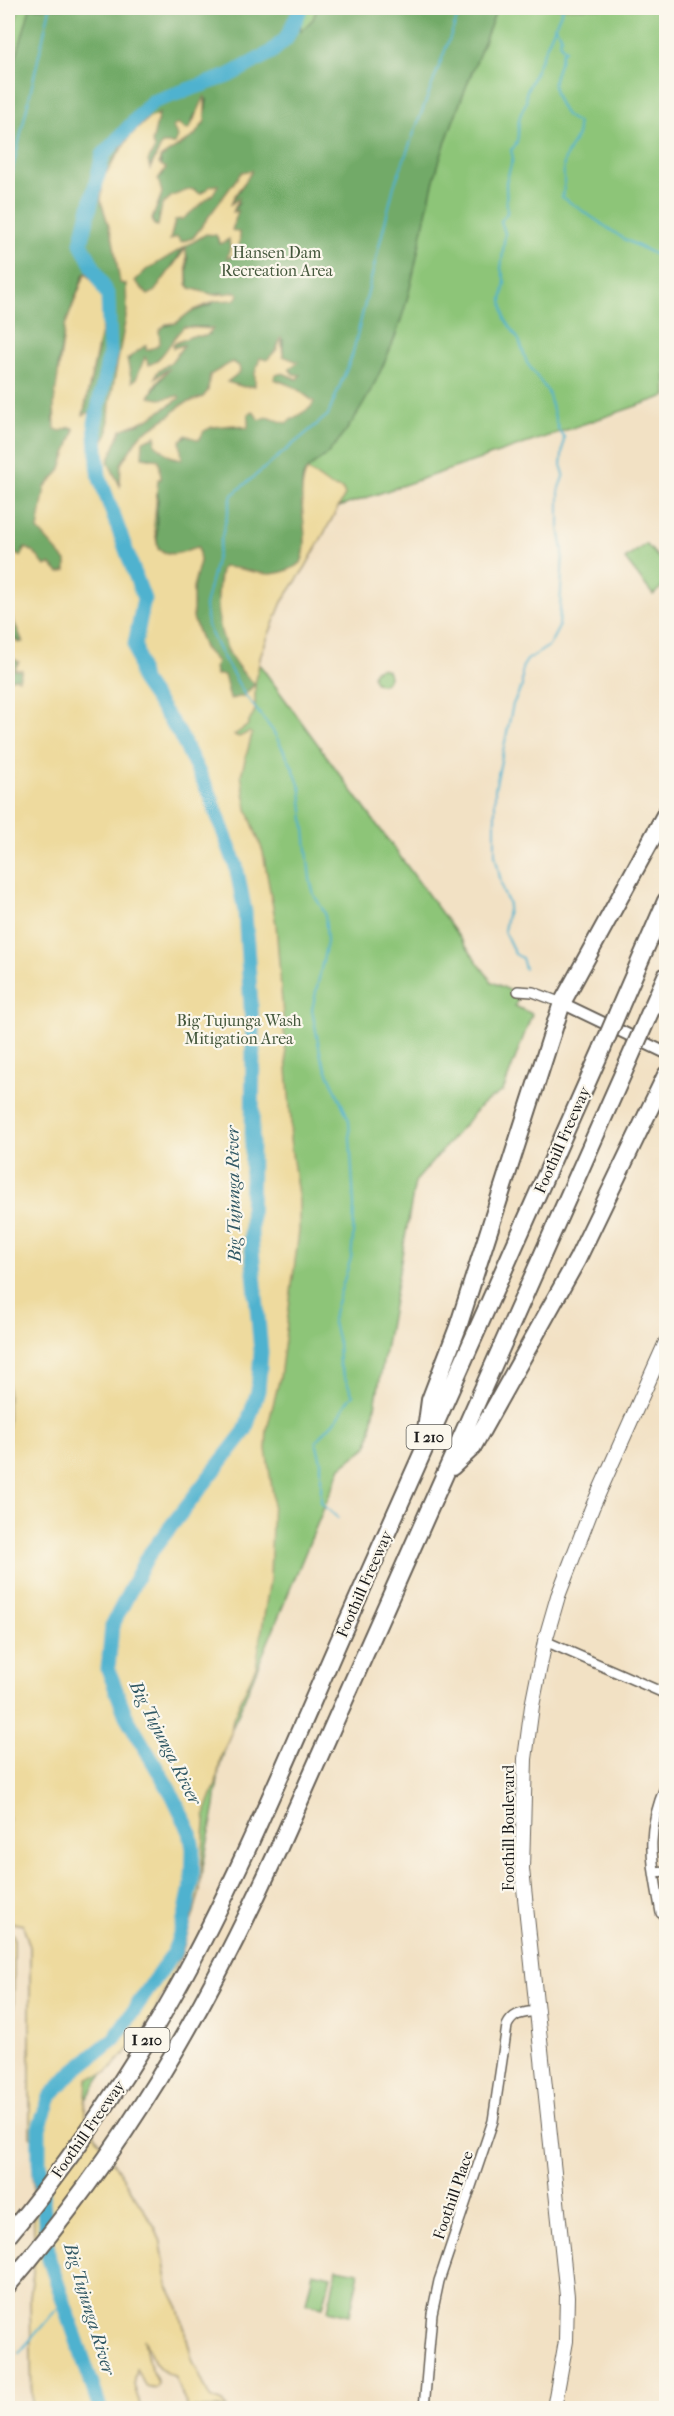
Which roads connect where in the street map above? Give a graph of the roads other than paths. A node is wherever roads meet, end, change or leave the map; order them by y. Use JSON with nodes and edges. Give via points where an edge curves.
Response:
{"nodes":[{"id":1,"x":666,"y":813,"type":"edge"},
{"id":2,"x":666,"y":901,"type":"edge"},
{"id":3,"x":666,"y":976,"type":"edge"},
{"id":4,"x":518,"y":991,"type":"dead end"},
{"id":5,"x":562,"y":1003,"type":"junction"},
{"id":6,"x":666,"y":1053,"type":"edge"},
{"id":7,"x":666,"y":1075,"type":"edge"},
{"id":8,"x":666,"y":1342,"type":"edge"},
{"id":9,"x":422,"y":1452,"type":"junction"},
{"id":10,"x":447,"y":1472,"type":"junction"},
{"id":11,"x":545,"y":1641,"type":"junction"},
{"id":12,"x":666,"y":1694,"type":"edge"},
{"id":13,"x":666,"y":1785,"type":"edge"},
{"id":14,"x":666,"y":1871,"type":"edge"},
{"id":15,"x":654,"y":1872,"type":"junction"},
{"id":16,"x":661,"y":1913,"type":"dead end"},
{"id":17,"x":536,"y":2011,"type":"junction"},
{"id":18,"x":8,"y":2236,"type":"edge"},
{"id":19,"x":8,"y":2285,"type":"edge"},
{"id":20,"x":424,"y":2409,"type":"edge"},
{"id":21,"x":554,"y":2409,"type":"edge"}],
"edges":[{"from":1,"to":5,"type":"highway"},
{"from":2,"to":9,"type":"highway","name":"Foothill Freeway","number":"I 210","bridge":true},
{"from":3,"to":10,"type":"highway","name":"Foothill Freeway","number":"I 210","bridge":true},
{"from":4,"to":5,"type":"street"},
{"from":5,"to":6,"type":"street"},
{"from":5,"to":9,"type":"highway","via":[[458,1327],[430,1400]]},
{"from":7,"to":10,"type":"highway","via":[[577,1260],[472,1448]]},
{"from":8,"to":11,"type":"main road","name":"Foothill Boulevard","via":[[592,1508]]},
{"from":9,"to":18,"type":"highway","name":"Foothill Freeway","number":"I 210","via":[[257,1825],[191,1962],[145,2044],[74,2152]]},
{"from":10,"to":19,"type":"highway","name":"Foothill Freeway","number":"I 210","via":[[219,1975],[142,2108]]},
{"from":11,"to":12,"type":"street"},
{"from":11,"to":17,"type":"main road","name":"Foothill Boulevard","via":[[532,1706],[522,1807],[522,1869]]},
{"from":13,"to":15,"type":"street","via":[[650,1834]]},
{"from":14,"to":15,"type":"street"},
{"from":15,"to":16,"type":"street"},
{"from":17,"to":20,"type":"street","name":"Foothill Place","via":[[519,2013],[507,2026],[493,2121],[432,2314]]},
{"from":17,"to":21,"type":"main road","name":"Foothill Boulevard","via":[[567,2296],[563,2362]]}]}
